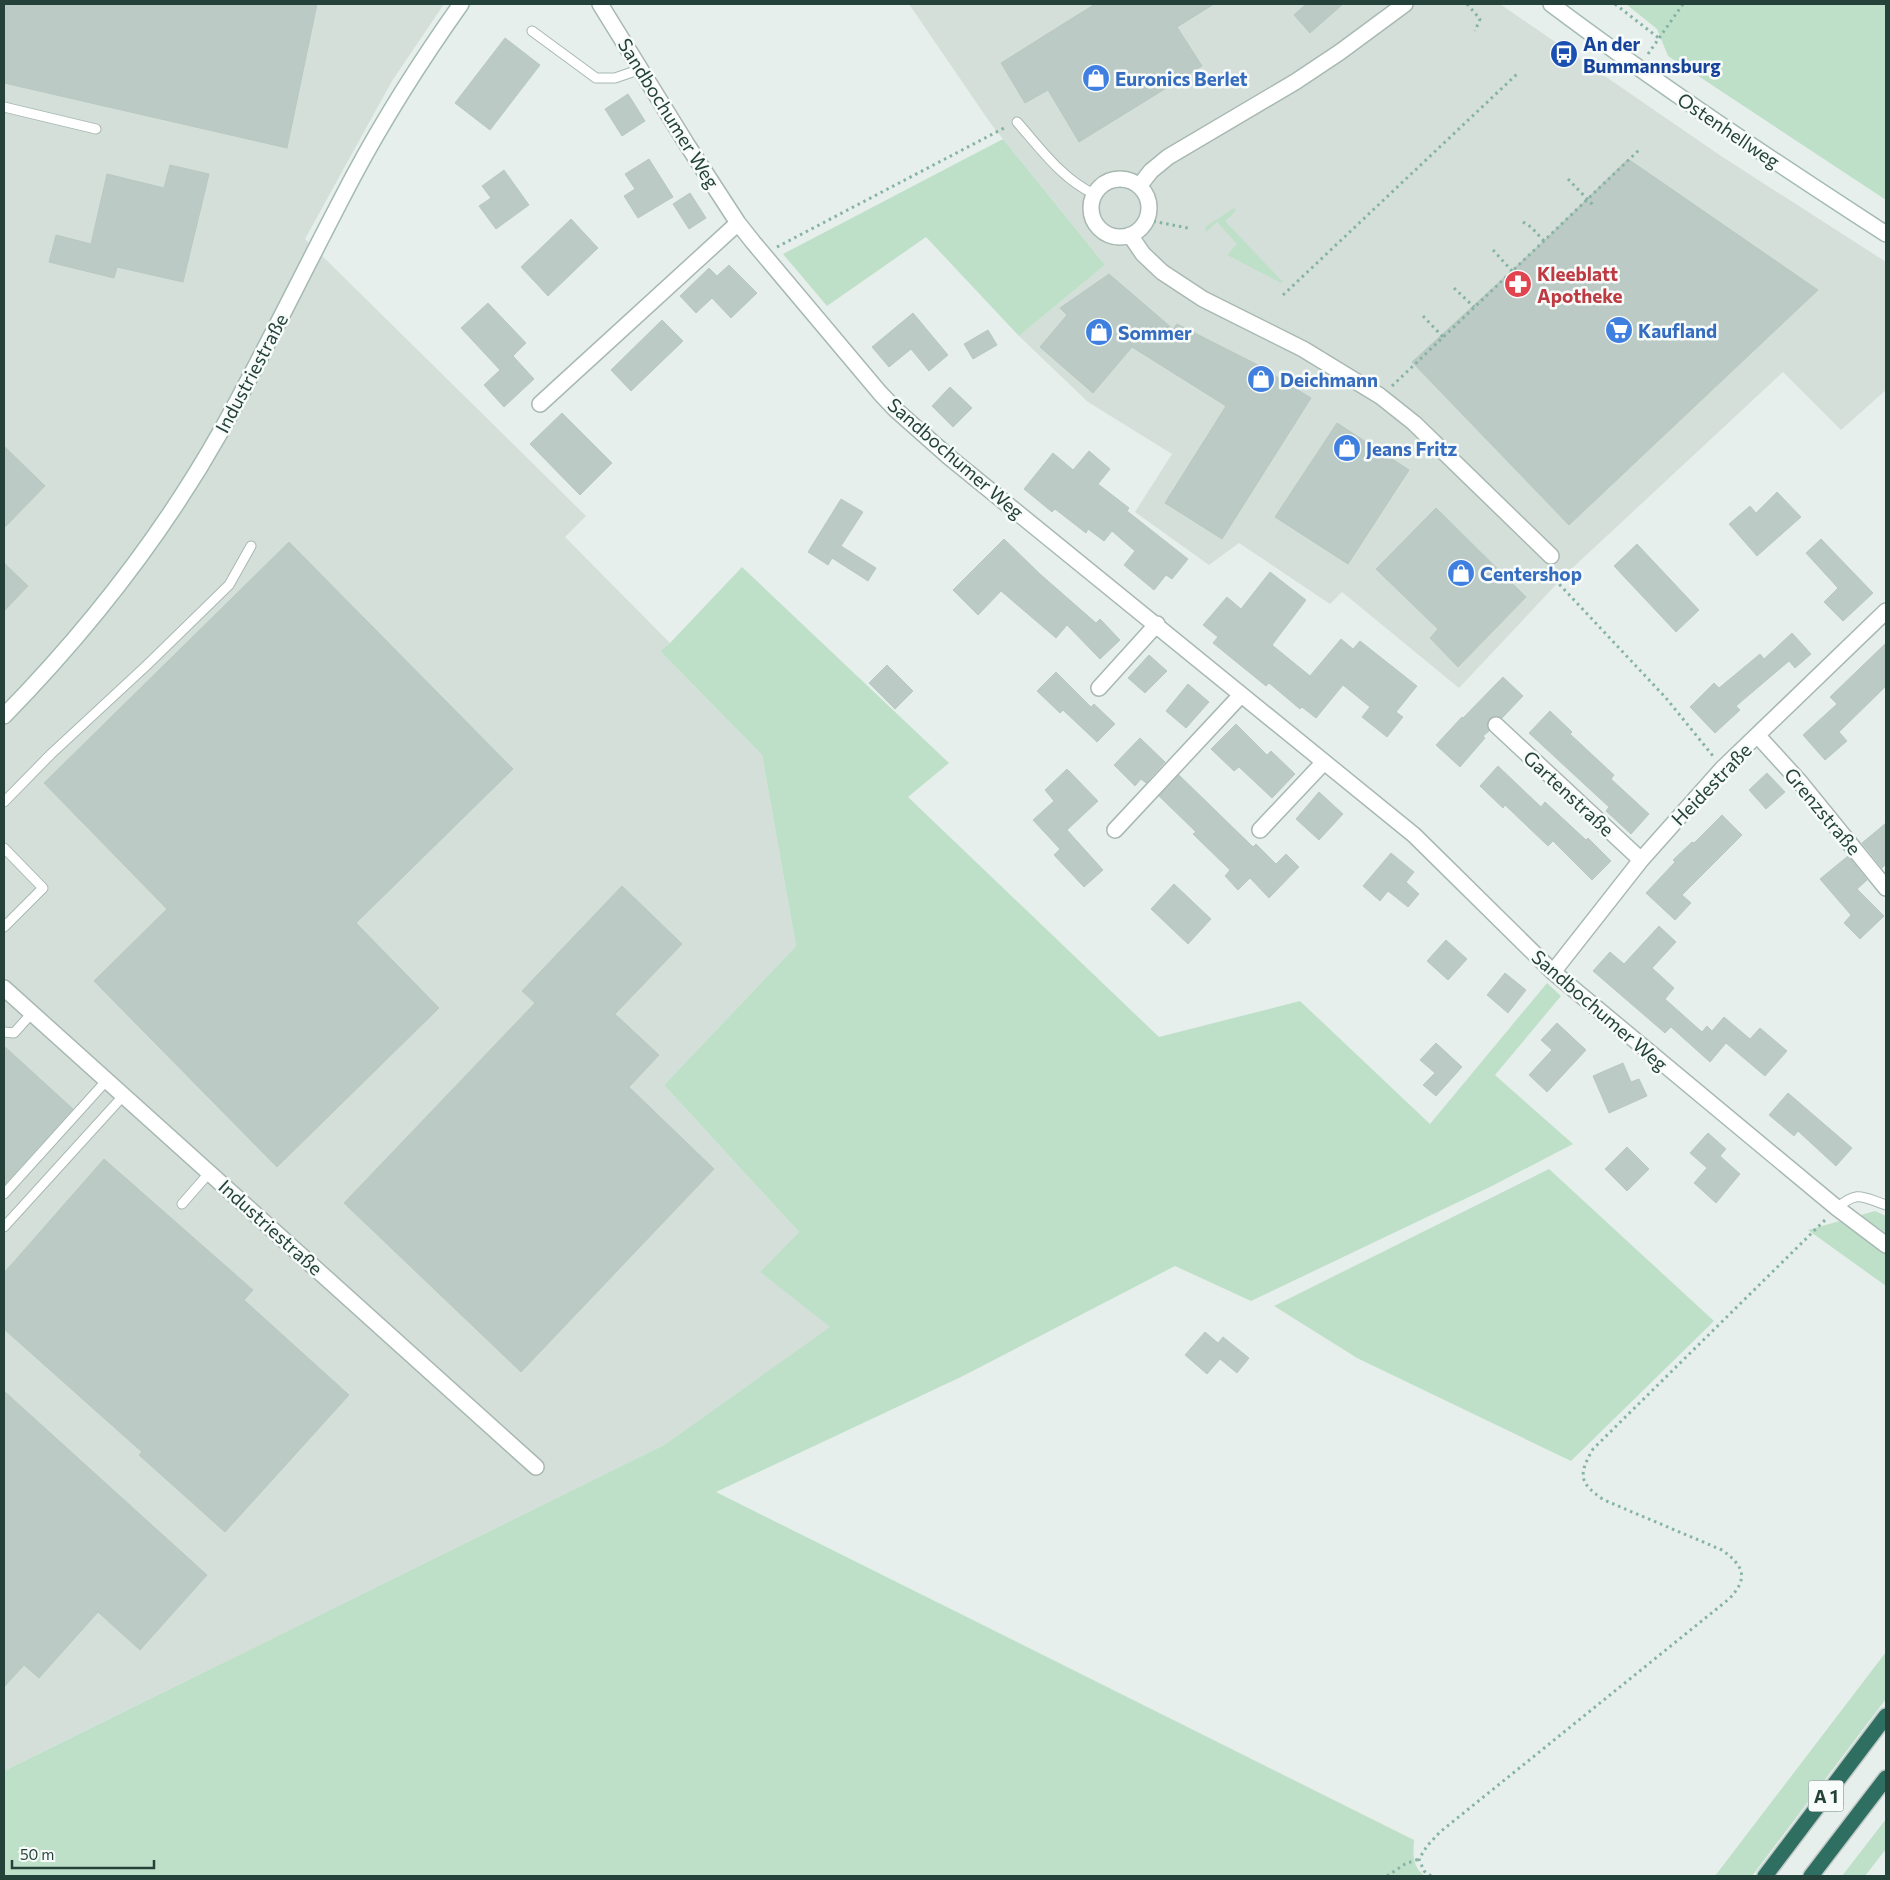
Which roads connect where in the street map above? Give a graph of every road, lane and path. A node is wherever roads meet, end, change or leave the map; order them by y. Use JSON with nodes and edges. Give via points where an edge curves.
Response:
{"nodes":[{"id":1,"x":462,"y":4,"type":"edge"},
{"id":2,"x":600,"y":4,"type":"edge"},
{"id":3,"x":1405,"y":4,"type":"edge"},
{"id":4,"x":1468,"y":4,"type":"edge"},
{"id":5,"x":1551,"y":4,"type":"edge"},
{"id":6,"x":1615,"y":4,"type":"edge"},
{"id":7,"x":1684,"y":4,"type":"edge"},
{"id":8,"x":532,"y":31,"type":"dead end"},
{"id":9,"x":1476,"y":31,"type":"dead end"},
{"id":10,"x":641,"y":69,"type":"junction"},
{"id":11,"x":1517,"y":74,"type":"dead end"},
{"id":12,"x":4,"y":107,"type":"edge"},
{"id":13,"x":1017,"y":122,"type":"joint"},
{"id":14,"x":96,"y":129,"type":"dead end"},
{"id":15,"x":1639,"y":150,"type":"dead end"},
{"id":16,"x":1568,"y":179,"type":"dead end"},
{"id":17,"x":1140,"y":186,"type":"junction"},
{"id":18,"x":1094,"y":194,"type":"junction"},
{"id":19,"x":1587,"y":199,"type":"junction"},
{"id":20,"x":1594,"y":206,"type":"dead end"},
{"id":21,"x":1147,"y":220,"type":"junction"},
{"id":22,"x":1523,"y":222,"type":"dead end"},
{"id":23,"x":738,"y":223,"type":"junction"},
{"id":24,"x":1188,"y":228,"type":"dead end"},
{"id":25,"x":1886,"y":234,"type":"edge"},
{"id":26,"x":1130,"y":236,"type":"junction"},
{"id":27,"x":1544,"y":241,"type":"junction"},
{"id":28,"x":1493,"y":250,"type":"dead end"},
{"id":29,"x":764,"y":255,"type":"junction"},
{"id":30,"x":1512,"y":271,"type":"junction"},
{"id":31,"x":1454,"y":288,"type":"dead end"},
{"id":32,"x":1283,"y":295,"type":"dead end"},
{"id":33,"x":1474,"y":307,"type":"junction"},
{"id":34,"x":1424,"y":316,"type":"dead end"},
{"id":35,"x":1443,"y":337,"type":"junction"},
{"id":36,"x":1380,"y":396,"type":"junction"},
{"id":37,"x":540,"y":404,"type":"dead end"},
{"id":38,"x":251,"y":546,"type":"dead end"},
{"id":39,"x":1550,"y":556,"type":"joint"},
{"id":40,"x":1886,"y":611,"type":"edge"},
{"id":41,"x":1157,"y":624,"type":"junction"},
{"id":42,"x":1099,"y":688,"type":"dead end"},
{"id":43,"x":1241,"y":695,"type":"junction"},
{"id":44,"x":4,"y":716,"type":"edge"},
{"id":45,"x":1496,"y":726,"type":"dead end"},
{"id":46,"x":1758,"y":736,"type":"junction"},
{"id":47,"x":1324,"y":762,"type":"junction"},
{"id":48,"x":1722,"y":769,"type":"junction"},
{"id":49,"x":4,"y":802,"type":"edge"},
{"id":50,"x":1115,"y":830,"type":"dead end"},
{"id":51,"x":1260,"y":830,"type":"dead end"},
{"id":52,"x":4,"y":848,"type":"edge"},
{"id":53,"x":1641,"y":860,"type":"junction"},
{"id":54,"x":1886,"y":888,"type":"edge"},
{"id":55,"x":4,"y":927,"type":"edge"},
{"id":56,"x":1553,"y":972,"type":"junction"},
{"id":57,"x":4,"y":988,"type":"edge"},
{"id":58,"x":32,"y":1013,"type":"junction"},
{"id":59,"x":4,"y":1032,"type":"edge"},
{"id":60,"x":107,"y":1080,"type":"junction"},
{"id":61,"x":124,"y":1095,"type":"junction"},
{"id":62,"x":210,"y":1172,"type":"junction"},
{"id":63,"x":4,"y":1194,"type":"edge"},
{"id":64,"x":182,"y":1204,"type":"dead end"},
{"id":65,"x":1886,"y":1205,"type":"edge"},
{"id":66,"x":1837,"y":1208,"type":"junction"},
{"id":67,"x":4,"y":1227,"type":"edge"},
{"id":68,"x":1886,"y":1245,"type":"edge"},
{"id":69,"x":536,"y":1467,"type":"dead end"},
{"id":70,"x":1886,"y":1716,"type":"edge"},
{"id":71,"x":1886,"y":1778,"type":"edge"},
{"id":72,"x":1419,"y":1859,"type":"junction"},
{"id":73,"x":1387,"y":1876,"type":"edge"},
{"id":74,"x":1431,"y":1876,"type":"edge"},
{"id":75,"x":1765,"y":1876,"type":"edge"},
{"id":76,"x":1811,"y":1876,"type":"edge"}],
"edges":[{"from":1,"to":44,"type":"street","name":"Industriestraße","via":[[442,30],[374,140],[220,433],[178,499],[108,599],[65,652]]},
{"from":2,"to":10,"type":"street","name":"Sandbochumer Weg"},
{"from":3,"to":17,"type":"street","via":[[1295,82],[1168,157],[1151,171]]},
{"from":4,"to":9,"type":"path","via":[[1480,19]]},
{"from":5,"to":25,"type":"street","name":"Ostenhellweg","via":[[1637,68]]},
{"from":6,"to":7,"type":"path","via":[[1660,39]]},
{"from":8,"to":10,"type":"lane","via":[[596,78],[615,78]]},
{"from":10,"to":23,"type":"street","name":"Sandbochumer Weg"},
{"from":11,"to":32,"type":"path"},
{"from":12,"to":14,"type":"lane"},
{"from":13,"to":18,"type":"lane","via":[[1073,182]]},
{"from":13,"to":29,"type":"path"},
{"from":15,"to":19,"type":"path"},
{"from":16,"to":19,"type":"path"},
{"from":17,"to":18,"type":"street","via":[[1120,178],[1100,186]]},
{"from":17,"to":21,"type":"street","via":[[1150,208]]},
{"from":18,"to":26,"type":"street","via":[[1092,216],[1098,226],[1117,237]]},
{"from":19,"to":20,"type":"path"},
{"from":19,"to":27,"type":"path"},
{"from":21,"to":24,"type":"path"},
{"from":21,"to":26,"type":"street"},
{"from":22,"to":27,"type":"path"},
{"from":23,"to":29,"type":"street","name":"Sandbochumer Weg"},
{"from":23,"to":37,"type":"street"},
{"from":26,"to":36,"type":"street","via":[[1162,272],[1203,299],[1303,349]]},
{"from":27,"to":30,"type":"path"},
{"from":28,"to":30,"type":"path"},
{"from":29,"to":41,"type":"street","name":"Sandbochumer Weg","via":[[896,410],[949,457]]},
{"from":30,"to":33,"type":"path"},
{"from":31,"to":33,"type":"path"},
{"from":33,"to":35,"type":"path"},
{"from":34,"to":35,"type":"path"},
{"from":35,"to":36,"type":"path"},
{"from":36,"to":39,"type":"street","via":[[1414,423]]},
{"from":38,"to":49,"type":"lane","via":[[229,585]]},
{"from":39,"to":48,"type":"path","via":[[1560,585],[1666,698]]},
{"from":40,"to":46,"type":"street","name":"Heidestraße"},
{"from":41,"to":42,"type":"street"},
{"from":41,"to":43,"type":"street","name":"Sandbochumer Weg"},
{"from":43,"to":47,"type":"street","name":"Sandbochumer Weg"},
{"from":43,"to":50,"type":"street"},
{"from":45,"to":53,"type":"street","name":"Gartenstraße"},
{"from":46,"to":48,"type":"street","name":"Heidestraße"},
{"from":46,"to":54,"type":"street","name":"Grenzstraße","via":[[1800,780]]},
{"from":47,"to":51,"type":"street"},
{"from":47,"to":56,"type":"street","name":"Sandbochumer Weg","via":[[1414,835]]},
{"from":48,"to":53,"type":"street","name":"Heidestraße"},
{"from":52,"to":55,"type":"lane","via":[[43,888]]},
{"from":53,"to":56,"type":"street","name":"Heidestraße"},
{"from":56,"to":66,"type":"street","name":"Sandbochumer Weg"},
{"from":57,"to":58,"type":"street","name":"Industriestraße"},
{"from":58,"to":59,"type":"lane","via":[[14,1033]]},
{"from":58,"to":60,"type":"street","name":"Industriestraße"},
{"from":60,"to":61,"type":"street","name":"Industriestraße"},
{"from":60,"to":63,"type":"lane"},
{"from":61,"to":62,"type":"street","name":"Industriestraße"},
{"from":61,"to":67,"type":"lane"},
{"from":62,"to":64,"type":"lane"},
{"from":62,"to":69,"type":"street","name":"Industriestraße"},
{"from":65,"to":66,"type":"lane","via":[[1859,1196],[1849,1198]]},
{"from":66,"to":68,"type":"street","name":"Sandbochumer Weg"},
{"from":66,"to":72,"type":"path","via":[[1592,1449],[1583,1466],[1583,1479],[1590,1490],[1604,1500],[1722,1550],[1735,1560],[1741,1569],[1738,1590],[1440,1832]]},
{"from":70,"to":75,"type":"highway","number":"A 1"},
{"from":71,"to":76,"type":"highway","number":"A 1"},
{"from":72,"to":73,"type":"path"},
{"from":72,"to":74,"type":"path","via":[[1424,1871]]}]}
